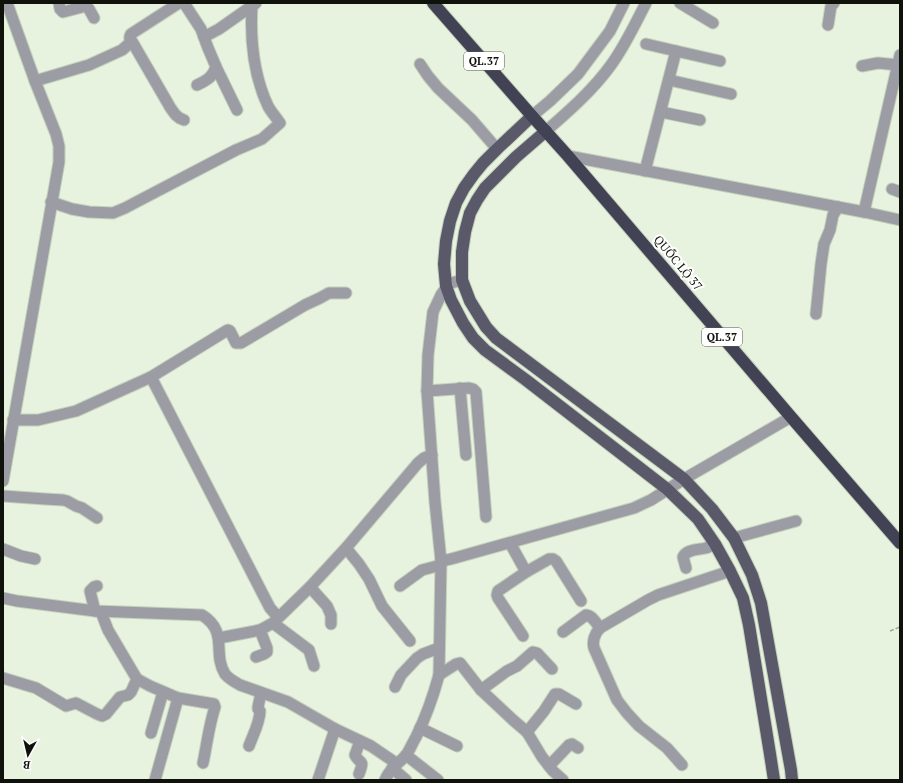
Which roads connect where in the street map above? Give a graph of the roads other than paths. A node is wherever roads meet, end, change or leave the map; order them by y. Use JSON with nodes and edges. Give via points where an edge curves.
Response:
{"nodes":[{"id":1,"x":7,"y":3,"type":"edge"},
{"id":2,"x":59,"y":3,"type":"edge"},
{"id":3,"x":179,"y":3,"type":"edge"},
{"id":4,"x":184,"y":3,"type":"edge"},
{"id":5,"x":433,"y":3,"type":"edge"},
{"id":6,"x":624,"y":3,"type":"edge"},
{"id":7,"x":646,"y":3,"type":"edge"},
{"id":8,"x":680,"y":3,"type":"edge"},
{"id":9,"x":834,"y":3,"type":"edge"},
{"id":10,"x":254,"y":4,"type":"edge"},
{"id":11,"x":94,"y":18,"type":"dead end"},
{"id":12,"x":713,"y":23,"type":"dead end"},
{"id":13,"x":828,"y":25,"type":"dead end"},
{"id":14,"x":204,"y":37,"type":"junction"},
{"id":15,"x":130,"y":38,"type":"junction"},
{"id":16,"x":646,"y":44,"type":"dead end"},
{"id":17,"x":676,"y":51,"type":"junction"},
{"id":18,"x":720,"y":61,"type":"dead end"},
{"id":19,"x":420,"y":64,"type":"dead end"},
{"id":20,"x":899,"y":65,"type":"edge"},
{"id":21,"x":862,"y":66,"type":"dead end"},
{"id":22,"x":216,"y":67,"type":"junction"},
{"id":23,"x":669,"y":80,"type":"junction"},
{"id":24,"x":36,"y":81,"type":"junction"},
{"id":25,"x":197,"y":85,"type":"dead end"},
{"id":26,"x":731,"y":94,"type":"dead end"},
{"id":27,"x":237,"y":110,"type":"dead end"},
{"id":28,"x":661,"y":112,"type":"junction"},
{"id":29,"x":534,"y":118,"type":"junction"},
{"id":30,"x":184,"y":120,"type":"dead end"},
{"id":31,"x":700,"y":120,"type":"dead end"},
{"id":32,"x":545,"y":130,"type":"junction"},
{"id":33,"x":497,"y":149,"type":"junction"},
{"id":34,"x":568,"y":156,"type":"junction"},
{"id":35,"x":645,"y":171,"type":"junction"},
{"id":36,"x":52,"y":202,"type":"junction"},
{"id":37,"x":838,"y":207,"type":"junction"},
{"id":38,"x":864,"y":212,"type":"junction"},
{"id":39,"x":900,"y":220,"type":"edge"},
{"id":40,"x":455,"y":283,"type":"junction"},
{"id":41,"x":346,"y":294,"type":"dead end"},
{"id":42,"x":816,"y":314,"type":"dead end"},
{"id":43,"x":151,"y":377,"type":"junction"},
{"id":44,"x":460,"y":388,"type":"junction"},
{"id":45,"x":427,"y":391,"type":"junction"},
{"id":46,"x":791,"y":417,"type":"junction"},
{"id":47,"x":13,"y":420,"type":"junction"},
{"id":48,"x":466,"y":454,"type":"dead end"},
{"id":49,"x":432,"y":455,"type":"junction"},
{"id":50,"x":684,"y":479,"type":"junction"},
{"id":51,"x":3,"y":481,"type":"edge"},
{"id":52,"x":667,"y":489,"type":"junction"},
{"id":53,"x":3,"y":496,"type":"edge"},
{"id":54,"x":486,"y":517,"type":"dead end"},
{"id":55,"x":98,"y":518,"type":"dead end"},
{"id":56,"x":796,"y":521,"type":"dead end"},
{"id":57,"x":734,"y":538,"type":"junction"},
{"id":58,"x":510,"y":543,"type":"junction"},
{"id":59,"x":900,"y":543,"type":"edge"},
{"id":60,"x":715,"y":544,"type":"junction"},
{"id":61,"x":346,"y":548,"type":"junction"},
{"id":62,"x":3,"y":549,"type":"edge"},
{"id":63,"x":35,"y":559,"type":"dead end"},
{"id":64,"x":441,"y":563,"type":"junction"},
{"id":65,"x":686,"y":568,"type":"dead end"},
{"id":66,"x":730,"y":571,"type":"junction"},
{"id":67,"x":526,"y":572,"type":"junction"},
{"id":68,"x":97,"y":586,"type":"dead end"},
{"id":69,"x":400,"y":586,"type":"dead end"},
{"id":70,"x":310,"y":587,"type":"junction"},
{"id":71,"x":3,"y":598,"type":"edge"},
{"id":72,"x":581,"y":601,"type":"dead end"},
{"id":73,"x":98,"y":612,"type":"junction"},
{"id":74,"x":275,"y":620,"type":"junction"},
{"id":75,"x":331,"y":624,"type":"dead end"},
{"id":76,"x":600,"y":628,"type":"junction"},
{"id":77,"x":260,"y":630,"type":"junction"},
{"id":78,"x":563,"y":632,"type":"dead end"},
{"id":79,"x":523,"y":636,"type":"dead end"},
{"id":80,"x":219,"y":638,"type":"junction"},
{"id":81,"x":410,"y":641,"type":"dead end"},
{"id":82,"x":439,"y":648,"type":"junction"},
{"id":83,"x":256,"y":657,"type":"dead end"},
{"id":84,"x":314,"y":666,"type":"dead end"},
{"id":85,"x":552,"y":669,"type":"dead end"},
{"id":86,"x":439,"y":675,"type":"junction"},
{"id":87,"x":3,"y":678,"type":"edge"},
{"id":88,"x":137,"y":679,"type":"junction"},
{"id":89,"x":395,"y":687,"type":"dead end"},
{"id":90,"x":481,"y":690,"type":"junction"},
{"id":91,"x":163,"y":692,"type":"junction"},
{"id":92,"x":261,"y":693,"type":"junction"},
{"id":93,"x":178,"y":698,"type":"junction"},
{"id":94,"x":576,"y":704,"type":"dead end"},
{"id":95,"x":420,"y":728,"type":"junction"},
{"id":96,"x":335,"y":729,"type":"junction"},
{"id":97,"x":527,"y":732,"type":"junction"},
{"id":98,"x":151,"y":733,"type":"dead end"},
{"id":99,"x":360,"y":741,"type":"junction"},
{"id":100,"x":249,"y":746,"type":"dead end"},
{"id":101,"x":457,"y":746,"type":"dead end"},
{"id":102,"x":578,"y":748,"type":"dead end"},
{"id":103,"x":406,"y":755,"type":"junction"},
{"id":104,"x":203,"y":763,"type":"dead end"},
{"id":105,"x":682,"y":765,"type":"dead end"},
{"id":106,"x":394,"y":766,"type":"junction"},
{"id":107,"x":549,"y":766,"type":"junction"},
{"id":108,"x":359,"y":774,"type":"dead end"},
{"id":109,"x":436,"y":779,"type":"edge"},
{"id":110,"x":155,"y":780,"type":"edge"},
{"id":111,"x":318,"y":780,"type":"edge"},
{"id":112,"x":386,"y":780,"type":"edge"},
{"id":113,"x":406,"y":780,"type":"edge"},
{"id":114,"x":563,"y":780,"type":"edge"},
{"id":115,"x":774,"y":780,"type":"edge"},
{"id":116,"x":792,"y":780,"type":"edge"}],
"edges":[{"from":1,"to":24,"type":"street"},
{"from":2,"to":11,"type":"street","via":[[63,12],[86,6]]},
{"from":3,"to":15,"type":"street","via":[[131,34]]},
{"from":4,"to":14,"type":"street"},
{"from":5,"to":29,"type":"highway","name":"QUỐC LỘ 37","number":"QL.37"},
{"from":6,"to":29,"type":"street","via":[[610,31],[578,74]]},
{"from":7,"to":32,"type":"street","via":[[608,70],[568,112]]},
{"from":8,"to":12,"type":"street"},
{"from":9,"to":13,"type":"street"},
{"from":10,"to":14,"type":"street"},
{"from":10,"to":36,"type":"street","via":[[251,41],[256,75],[268,107],[280,123],[262,139],[113,213],[89,212]]},
{"from":14,"to":22,"type":"street"},
{"from":15,"to":24,"type":"street","via":[[128,46],[106,58]]},
{"from":15,"to":30,"type":"street","via":[[170,107],[176,116]]},
{"from":16,"to":17,"type":"street"},
{"from":17,"to":18,"type":"street"},
{"from":17,"to":23,"type":"street"},
{"from":19,"to":33,"type":"street","via":[[438,88],[472,120]]},
{"from":20,"to":21,"type":"street","via":[[878,63]]},
{"from":20,"to":38,"type":"street"},
{"from":22,"to":25,"type":"street","via":[[210,78]]},
{"from":22,"to":27,"type":"street"},
{"from":23,"to":26,"type":"street"},
{"from":23,"to":28,"type":"street"},
{"from":24,"to":36,"type":"street","via":[[59,146]]},
{"from":28,"to":31,"type":"street"},
{"from":28,"to":35,"type":"street"},
{"from":29,"to":32,"type":"highway","name":"QUỐC LỘ 37","number":"QL.37"},
{"from":29,"to":33,"type":"main road"},
{"from":32,"to":34,"type":"highway","name":"QUỐC LỘ 37","number":"QL.37"},
{"from":32,"to":40,"type":"main road","via":[[493,179],[477,200],[470,212]]},
{"from":33,"to":40,"type":"main road","via":[[464,188],[450,221],[444,264]]},
{"from":34,"to":35,"type":"street"},
{"from":34,"to":46,"type":"highway","name":"QUỐC LỘ 37","number":"QL.37"},
{"from":35,"to":37,"type":"street"},
{"from":36,"to":47,"type":"street"},
{"from":37,"to":38,"type":"street"},
{"from":37,"to":42,"type":"street","via":[[824,244]]},
{"from":38,"to":39,"type":"street"},
{"from":40,"to":45,"type":"street","via":[[441,295],[433,312]]},
{"from":40,"to":50,"type":"main road","via":[[496,338]]},
{"from":40,"to":52,"type":"main road","via":[[463,323],[485,350]]},
{"from":41,"to":43,"type":"street","via":[[330,293],[304,305],[242,343],[236,343],[228,330]]},
{"from":43,"to":47,"type":"street","via":[[76,411],[38,420]]},
{"from":43,"to":74,"type":"street"},
{"from":44,"to":45,"type":"street"},
{"from":44,"to":48,"type":"street"},
{"from":44,"to":54,"type":"street","via":[[469,388],[476,392]]},
{"from":45,"to":49,"type":"street"},
{"from":46,"to":50,"type":"street"},
{"from":46,"to":59,"type":"highway","name":"QUỐC LỘ 37","number":"QL.37"},
{"from":47,"to":51,"type":"street"},
{"from":49,"to":61,"type":"street","via":[[418,463]]},
{"from":49,"to":64,"type":"street"},
{"from":50,"to":52,"type":"street"},
{"from":50,"to":57,"type":"main road"},
{"from":52,"to":58,"type":"street","via":[[634,508]]},
{"from":52,"to":60,"type":"main road","via":[[698,519]]},
{"from":53,"to":55,"type":"street","via":[[67,500]]},
{"from":56,"to":57,"type":"street"},
{"from":57,"to":116,"type":"main road","via":[[762,603]]},
{"from":58,"to":64,"type":"street"},
{"from":58,"to":67,"type":"street"},
{"from":60,"to":65,"type":"street","via":[[685,554],[683,557]]},
{"from":60,"to":66,"type":"main road"},
{"from":61,"to":70,"type":"street"},
{"from":61,"to":81,"type":"street","via":[[369,579],[382,606]]},
{"from":62,"to":63,"type":"street"},
{"from":64,"to":69,"type":"street","via":[[422,570]]},
{"from":64,"to":82,"type":"street"},
{"from":66,"to":76,"type":"street","via":[[658,595]]},
{"from":66,"to":115,"type":"main road","via":[[743,598],[749,625]]},
{"from":67,"to":72,"type":"street","via":[[553,559]]},
{"from":67,"to":79,"type":"street","via":[[498,591],[497,595]]},
{"from":68,"to":73,"type":"street","via":[[90,591]]},
{"from":70,"to":74,"type":"street"},
{"from":70,"to":75,"type":"street","via":[[328,606]]},
{"from":71,"to":73,"type":"street"},
{"from":73,"to":80,"type":"street","via":[[202,615],[208,619]]},
{"from":73,"to":88,"type":"street"},
{"from":74,"to":77,"type":"street"},
{"from":74,"to":84,"type":"street","via":[[309,650]]},
{"from":76,"to":78,"type":"street","via":[[593,618],[586,615]]},
{"from":76,"to":105,"type":"street","via":[[593,644],[617,700],[639,726],[667,748]]},
{"from":77,"to":80,"type":"street"},
{"from":77,"to":83,"type":"street","via":[[267,652]]},
{"from":80,"to":92,"type":"street","via":[[222,667],[228,677],[240,686]]},
{"from":82,"to":86,"type":"street"},
{"from":82,"to":89,"type":"street","via":[[417,658],[401,675]]},
{"from":85,"to":90,"type":"street","via":[[533,652]]},
{"from":86,"to":90,"type":"street","via":[[460,663]]},
{"from":86,"to":95,"type":"street"},
{"from":87,"to":88,"type":"street","via":[[36,688],[66,706],[76,703],[102,716],[120,697],[131,692]]},
{"from":88,"to":91,"type":"street"},
{"from":90,"to":97,"type":"street"},
{"from":91,"to":93,"type":"street"},
{"from":91,"to":98,"type":"street"},
{"from":92,"to":96,"type":"street","via":[[282,699]]},
{"from":92,"to":100,"type":"street","via":[[258,707],[260,715]]},
{"from":93,"to":104,"type":"street","via":[[215,706]]},
{"from":93,"to":110,"type":"street"},
{"from":94,"to":97,"type":"street","via":[[555,694]]},
{"from":95,"to":101,"type":"street"},
{"from":95,"to":103,"type":"street"},
{"from":96,"to":99,"type":"street"},
{"from":96,"to":111,"type":"street"},
{"from":97,"to":107,"type":"street"},
{"from":99,"to":106,"type":"street","via":[[378,750]]},
{"from":99,"to":108,"type":"street","via":[[355,755],[362,764]]},
{"from":102,"to":107,"type":"street","via":[[569,745]]},
{"from":103,"to":106,"type":"street"},
{"from":103,"to":109,"type":"street"},
{"from":106,"to":112,"type":"street"},
{"from":106,"to":113,"type":"street"},
{"from":107,"to":114,"type":"street"}]}
